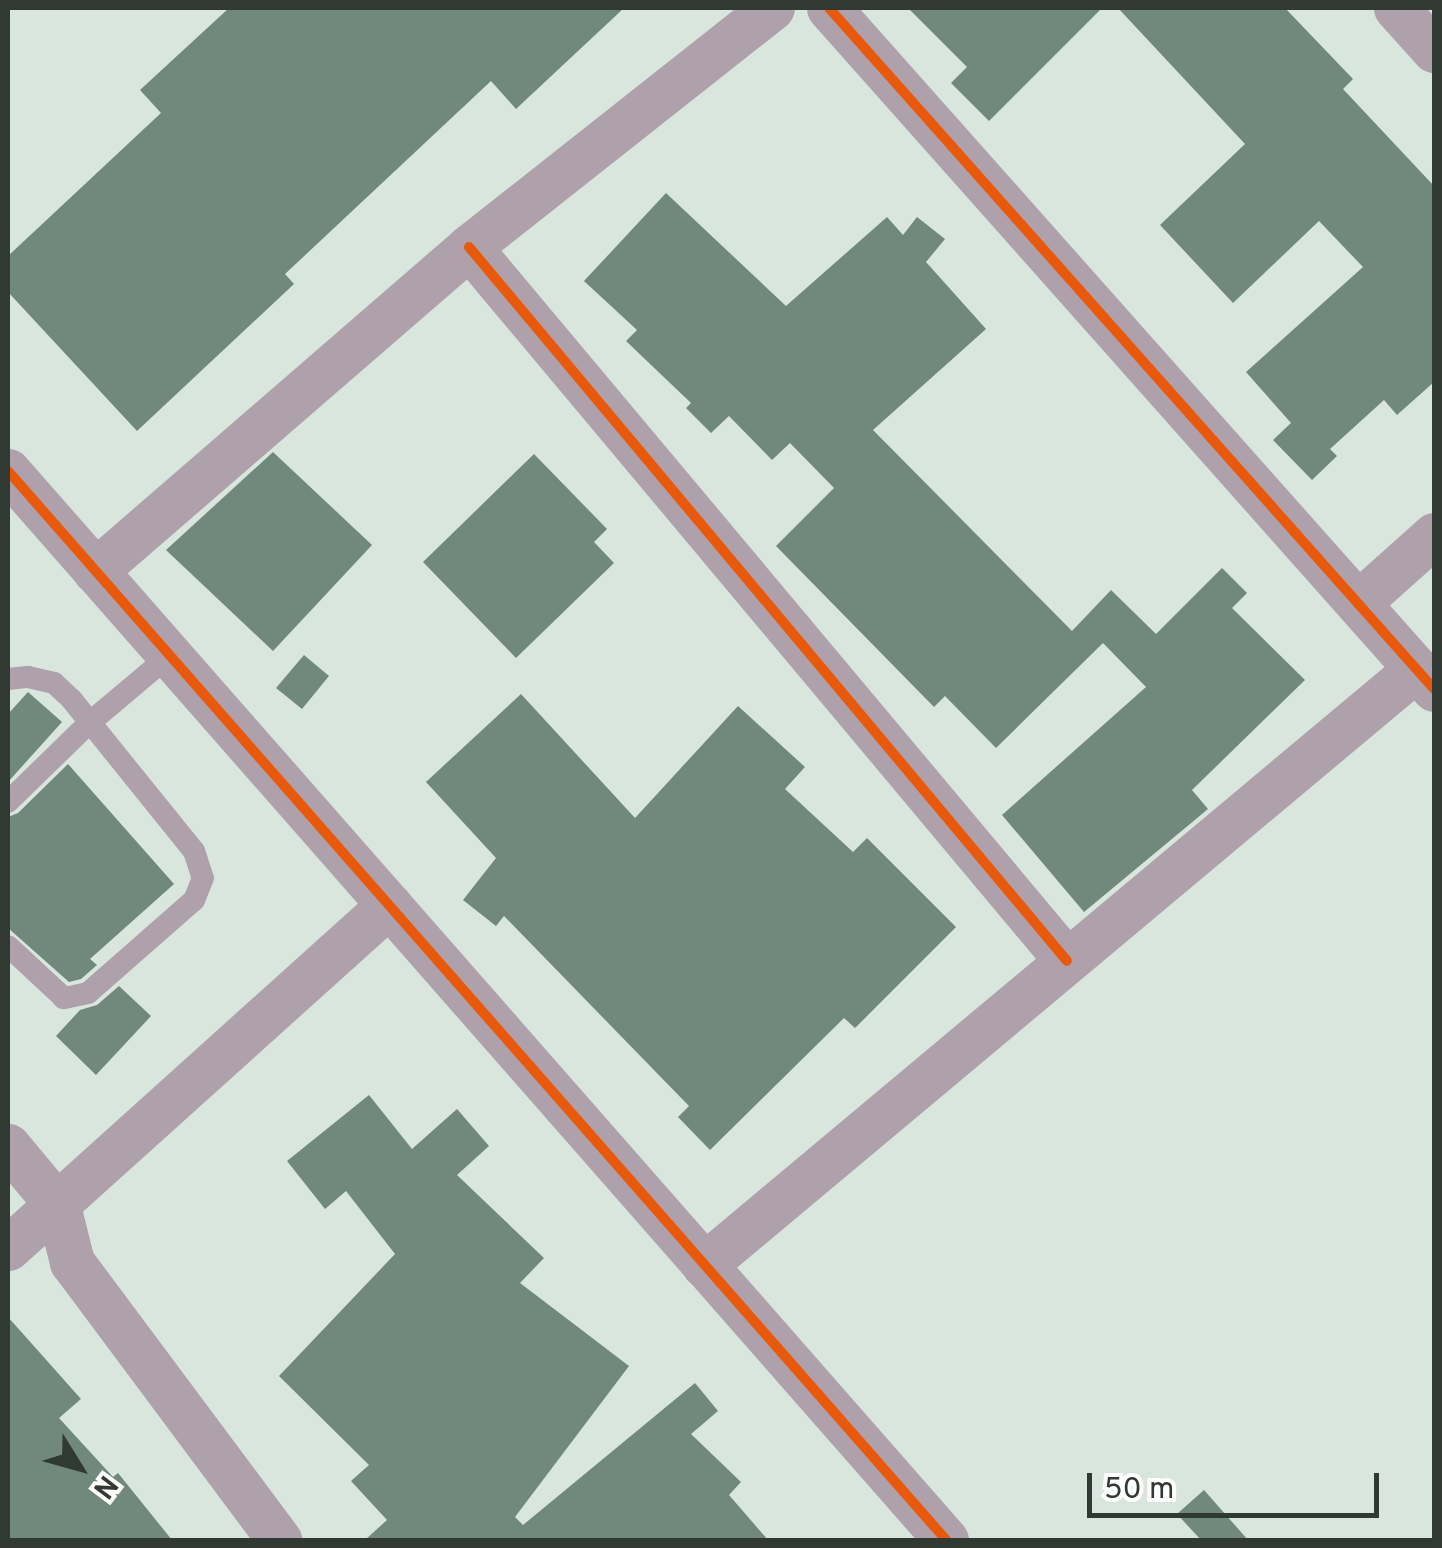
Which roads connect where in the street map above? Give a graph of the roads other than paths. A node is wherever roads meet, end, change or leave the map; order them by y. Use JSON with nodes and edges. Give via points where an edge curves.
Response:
{"nodes":[{"id":1,"x":772,"y":8,"type":"edge"},
{"id":2,"x":828,"y":8,"type":"edge"},
{"id":3,"x":1396,"y":8,"type":"edge"},
{"id":4,"x":1434,"y":50,"type":"edge"},
{"id":5,"x":469,"y":247,"type":"junction"},
{"id":6,"x":8,"y":471,"type":"edge"},
{"id":7,"x":1434,"y":535,"type":"edge"},
{"id":8,"x":95,"y":570,"type":"junction"},
{"id":9,"x":1358,"y":604,"type":"junction"},
{"id":10,"x":170,"y":655,"type":"junction"},
{"id":11,"x":8,"y":679,"type":"edge"},
{"id":12,"x":1425,"y":679,"type":"edge"},
{"id":13,"x":88,"y":724,"type":"junction"},
{"id":14,"x":8,"y":802,"type":"edge"},
{"id":15,"x":389,"y":906,"type":"junction"},
{"id":16,"x":8,"y":946,"type":"edge"},
{"id":17,"x":1067,"y":961,"type":"junction"},
{"id":18,"x":8,"y":1146,"type":"edge"},
{"id":19,"x":58,"y":1206,"type":"junction"},
{"id":20,"x":8,"y":1248,"type":"edge"},
{"id":21,"x":704,"y":1265,"type":"junction"},
{"id":22,"x":280,"y":1540,"type":"edge"},
{"id":23,"x":946,"y":1540,"type":"edge"}],
"edges":[{"from":1,"to":5,"type":"street"},
{"from":2,"to":9,"type":"street"},
{"from":3,"to":4,"type":"street"},
{"from":5,"to":8,"type":"street"},
{"from":5,"to":17,"type":"street"},
{"from":6,"to":8,"type":"street"},
{"from":7,"to":9,"type":"street"},
{"from":8,"to":10,"type":"street"},
{"from":9,"to":12,"type":"street"},
{"from":10,"to":13,"type":"lane"},
{"from":10,"to":15,"type":"street"},
{"from":11,"to":13,"type":"lane","via":[[54,683]]},
{"from":12,"to":17,"type":"street"},
{"from":13,"to":14,"type":"lane"},
{"from":13,"to":16,"type":"lane","via":[[194,851],[203,878],[194,900],[88,993],[64,998]]},
{"from":15,"to":19,"type":"street"},
{"from":15,"to":21,"type":"street"},
{"from":17,"to":21,"type":"street"},
{"from":18,"to":19,"type":"street"},
{"from":19,"to":20,"type":"street"},
{"from":19,"to":22,"type":"street","via":[[72,1262]]},
{"from":21,"to":23,"type":"street"}]}
